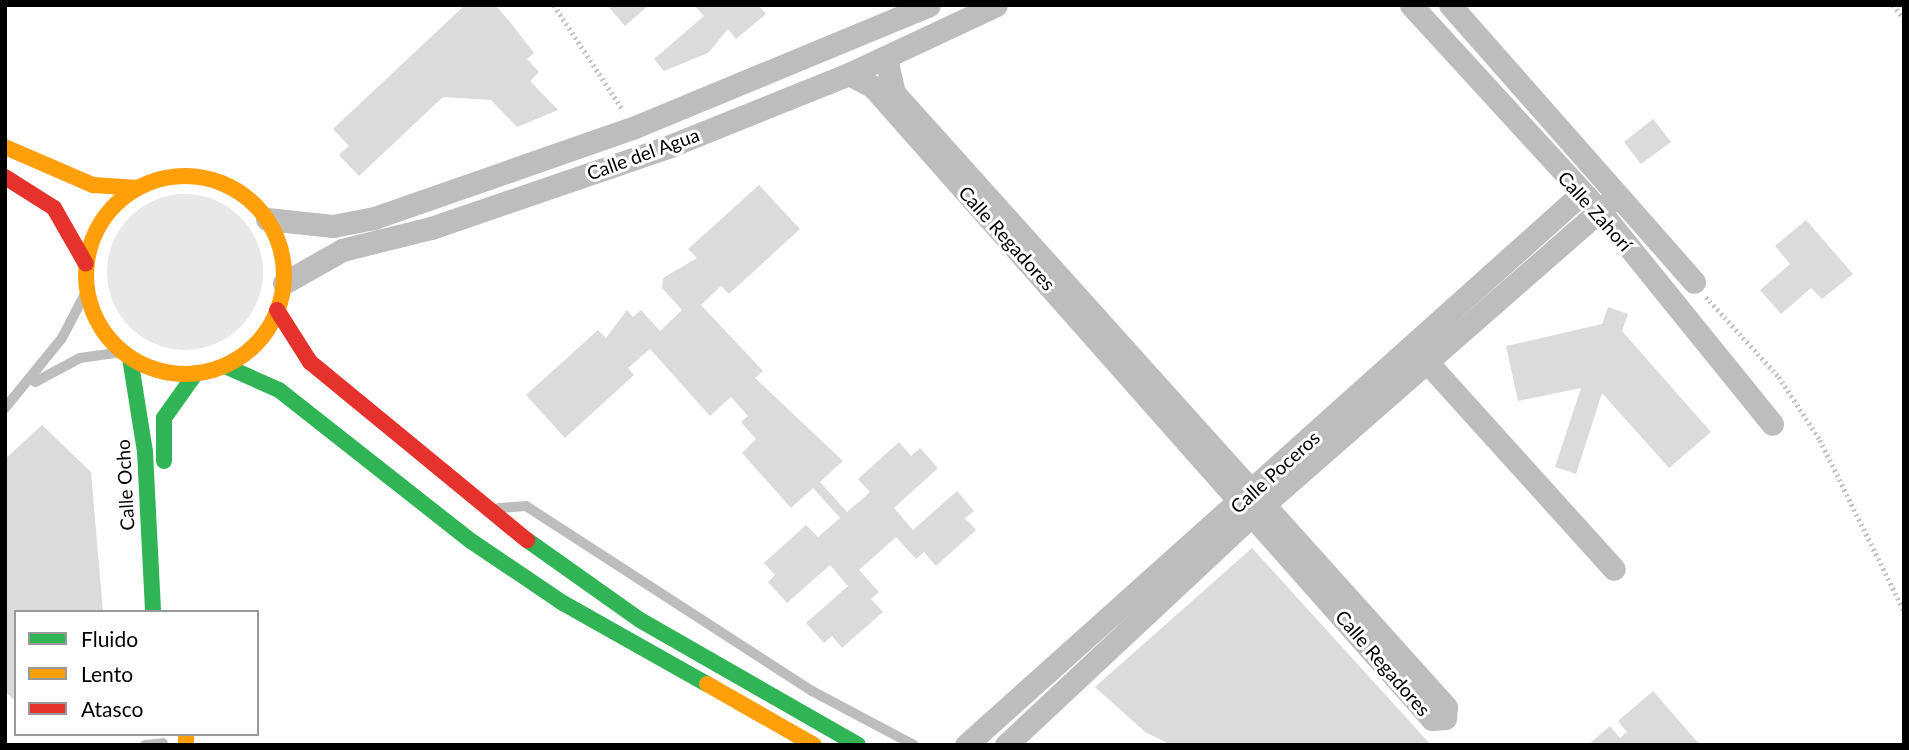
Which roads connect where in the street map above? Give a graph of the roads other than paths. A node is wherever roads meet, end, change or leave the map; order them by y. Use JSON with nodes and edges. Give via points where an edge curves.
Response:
{"nodes":[{"id":1,"x":929,"y":5,"type":"edge"},
{"id":2,"x":996,"y":5,"type":"edge"},
{"id":3,"x":1411,"y":5,"type":"edge"},
{"id":4,"x":1450,"y":5,"type":"edge"},
{"id":5,"x":887,"y":57,"type":"junction"},
{"id":6,"x":849,"y":74,"type":"junction"},
{"id":7,"x":5,"y":146,"type":"edge"},
{"id":8,"x":5,"y":177,"type":"edge"},
{"id":9,"x":138,"y":188,"type":"junction"},
{"id":10,"x":1580,"y":195,"type":"junction"},
{"id":11,"x":1617,"y":195,"type":"junction"},
{"id":12,"x":1599,"y":210,"type":"junction"},
{"id":13,"x":267,"y":219,"type":"junction"},
{"id":14,"x":86,"y":264,"type":"junction"},
{"id":15,"x":1695,"y":282,"type":"road end"},
{"id":16,"x":284,"y":283,"type":"junction"},
{"id":17,"x":86,"y":290,"type":"junction"},
{"id":18,"x":278,"y":310,"type":"junction"},
{"id":19,"x":126,"y":355,"type":"junction"},
{"id":20,"x":1426,"y":361,"type":"junction"},
{"id":21,"x":225,"y":366,"type":"junction"},
{"id":22,"x":196,"y":373,"type":"junction"},
{"id":23,"x":27,"y":387,"type":"junction"},
{"id":24,"x":5,"y":408,"type":"edge"},
{"id":25,"x":1772,"y":424,"type":"dead end"},
{"id":26,"x":166,"y":480,"type":"dead end"},
{"id":27,"x":1251,"y":504,"type":"junction"},
{"id":28,"x":488,"y":509,"type":"junction"},
{"id":29,"x":1614,"y":569,"type":"dead end"},
{"id":30,"x":153,"y":610,"type":"edge"},
{"id":31,"x":163,"y":741,"type":"edge"},
{"id":32,"x":145,"y":745,"type":"edge"},
{"id":33,"x":814,"y":745,"type":"edge"},
{"id":34,"x":858,"y":745,"type":"edge"},
{"id":35,"x":914,"y":745,"type":"edge"},
{"id":36,"x":966,"y":745,"type":"edge"},
{"id":37,"x":1006,"y":745,"type":"edge"}],
"edges":[{"from":1,"to":13,"type":"street","name":"Calle del Agua","via":[[635,127],[356,223]]},
{"from":2,"to":5,"type":"street","name":"Calle del Agua"},
{"from":3,"to":10,"type":"street","name":"Calle Zahorí"},
{"from":4,"to":11,"type":"street","name":"Calle Zahorí"},
{"from":5,"to":6,"type":"street","name":"Calle del Agua"},
{"from":5,"to":27,"type":"street","name":"Calle Regadores","via":[[894,93]]},
{"from":6,"to":16,"type":"street","name":"Calle del Agua","via":[[517,200],[325,256]]},
{"from":6,"to":27,"type":"street","name":"Calle Regadores","via":[[873,87]]},
{"from":7,"to":9,"type":"street","via":[[93,185]]},
{"from":8,"to":14,"type":"street","via":[[54,208]]},
{"from":9,"to":13,"type":"street","via":[[194,176],[222,183]]},
{"from":9,"to":14,"type":"street","via":[[102,220]]},
{"from":10,"to":12,"type":"street","name":"Calle Zahorí"},
{"from":10,"to":27,"type":"street","name":"Calle Poceros"},
{"from":11,"to":12,"type":"street","name":"Calle Poceros"},
{"from":11,"to":15,"type":"street","name":"Calle Zahorí"},
{"from":12,"to":20,"type":"street","name":"Calle Poceros"},
{"from":12,"to":25,"type":"street","name":"Calle Zahorí"},
{"from":13,"to":16,"type":"street","via":[[281,250]]},
{"from":14,"to":17,"type":"street"},
{"from":16,"to":18,"type":"street"},
{"from":17,"to":19,"type":"street","via":[[98,324]]},
{"from":17,"to":23,"type":"lane"},
{"from":18,"to":21,"type":"street","via":[[265,333]]},
{"from":18,"to":28,"type":"street","via":[[310,362]]},
{"from":19,"to":22,"type":"street","via":[[173,373]]},
{"from":19,"to":23,"type":"lane","via":[[80,358]]},
{"from":19,"to":30,"type":"street","name":"Calle Ocho","via":[[145,452]]},
{"from":20,"to":27,"type":"street","name":"Calle Poceros"},
{"from":20,"to":29,"type":"street"},
{"from":21,"to":22,"type":"street"},
{"from":21,"to":33,"type":"street","via":[[279,390],[429,509],[563,603]]},
{"from":22,"to":26,"type":"street","name":"Calle Ocho","via":[[164,418]]},
{"from":23,"to":24,"type":"lane"},
{"from":27,"to":27,"type":"street","name":"Calle Regadores","via":[[1432,719],[1445,718],[1446,707]]},
{"from":27,"to":36,"type":"street","name":"Calle Poceros"},
{"from":27,"to":37,"type":"street","name":"Calle Poceros"},
{"from":28,"to":34,"type":"street","via":[[640,620]]},
{"from":28,"to":35,"type":"lane","via":[[526,506],[694,618]]},
{"from":31,"to":32,"type":"lane"}]}
